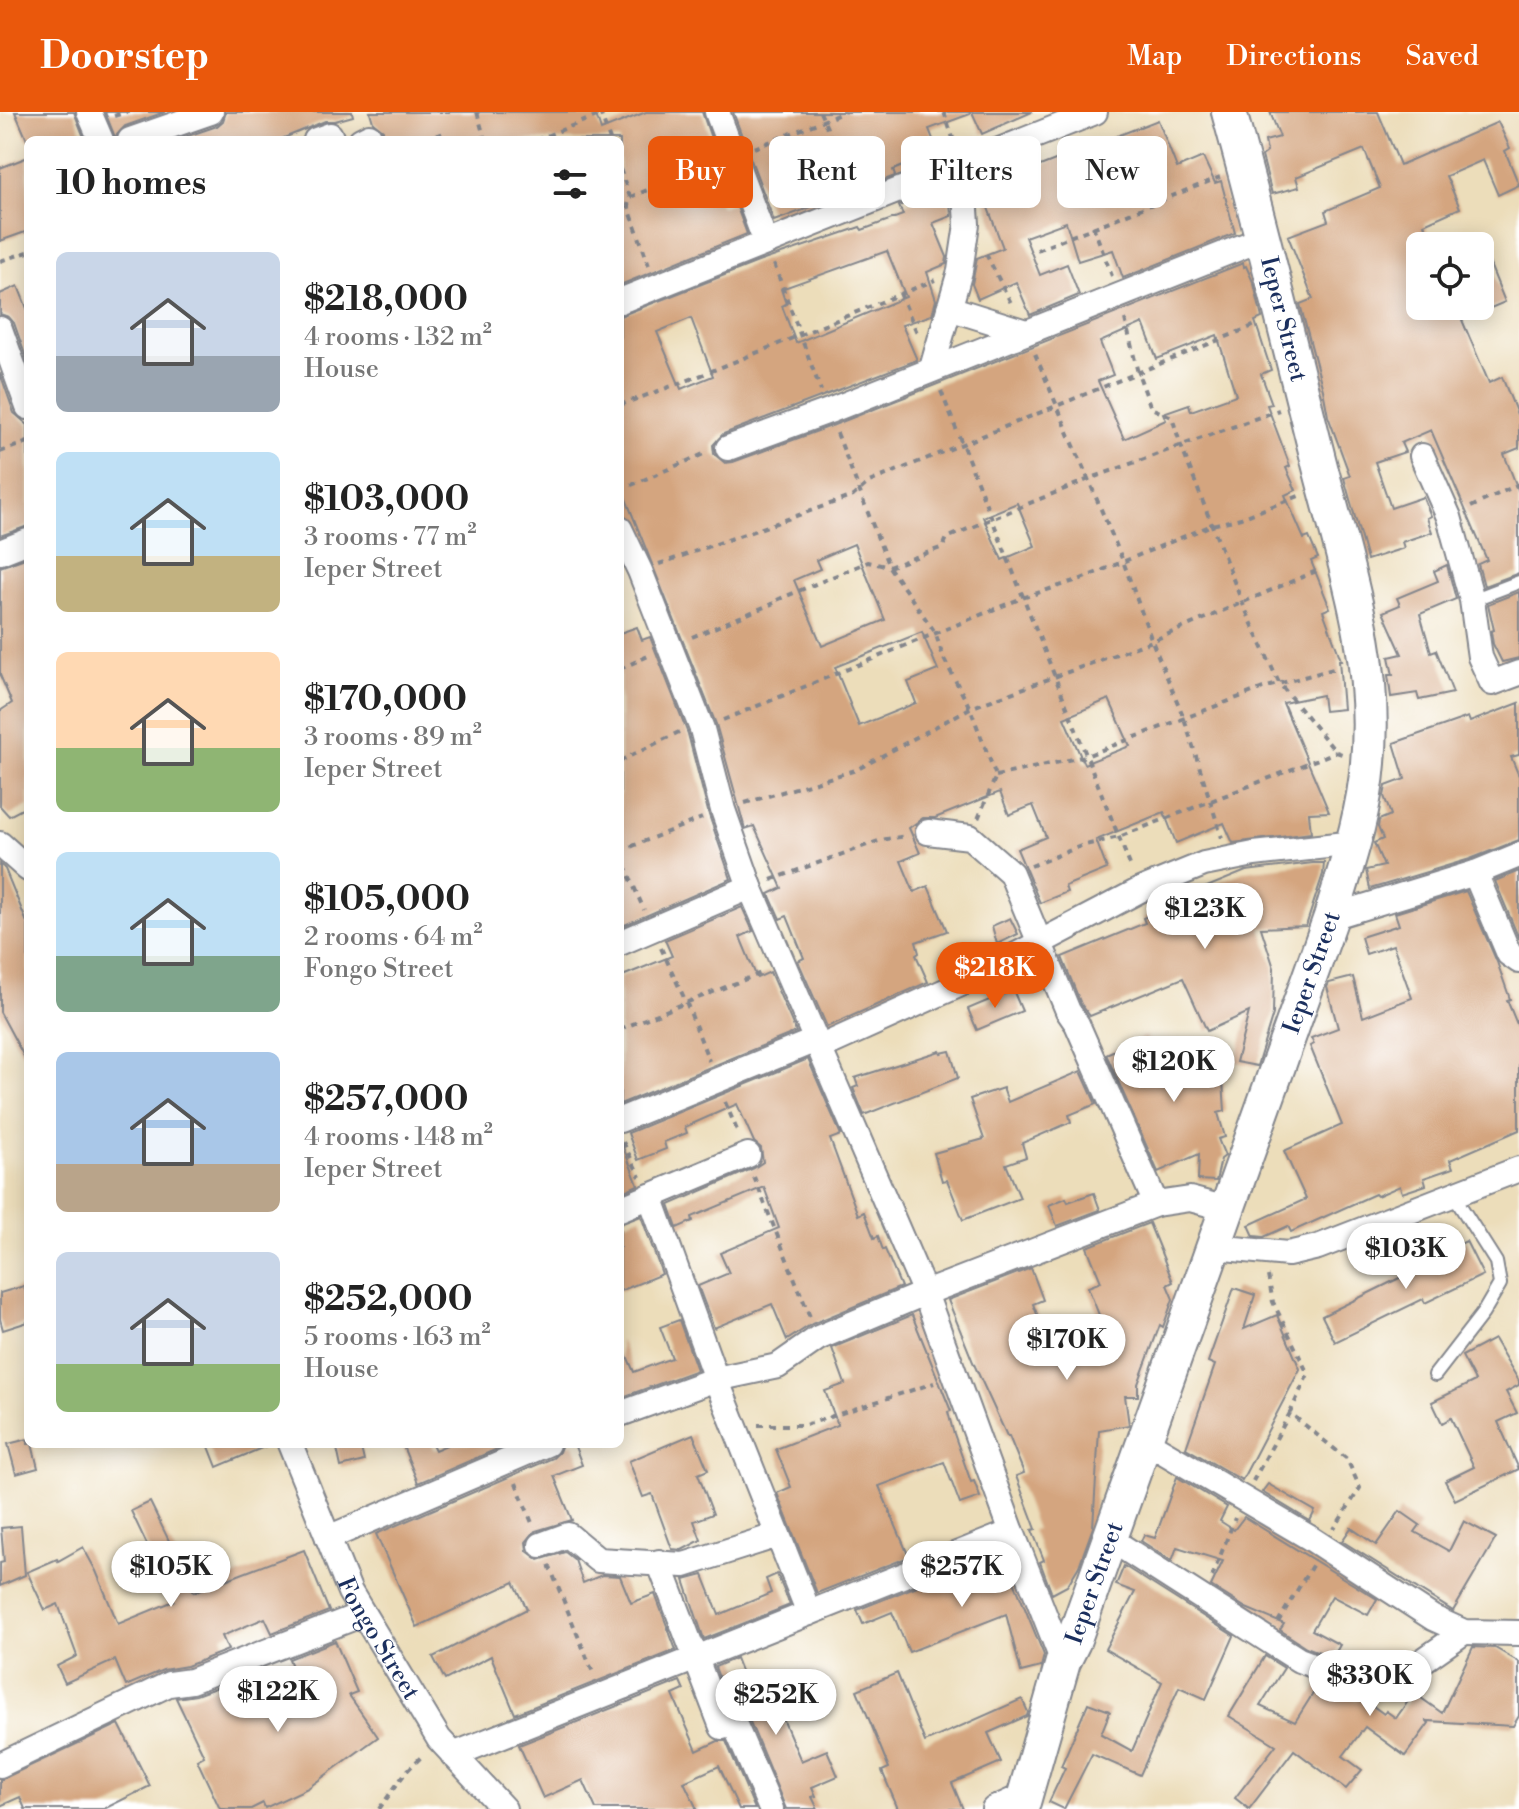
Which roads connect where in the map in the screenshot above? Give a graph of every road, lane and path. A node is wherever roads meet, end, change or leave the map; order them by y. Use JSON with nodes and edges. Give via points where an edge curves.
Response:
{"nodes":[{"id":1,"x":89,"y":112,"type":"edge"},
{"id":2,"x":211,"y":112,"type":"edge"},
{"id":3,"x":477,"y":112,"type":"edge"},
{"id":4,"x":607,"y":112,"type":"edge"},
{"id":5,"x":717,"y":112,"type":"edge"},
{"id":6,"x":820,"y":112,"type":"edge"},
{"id":7,"x":944,"y":112,"type":"edge"},
{"id":8,"x":1095,"y":112,"type":"edge"},
{"id":9,"x":1229,"y":112,"type":"edge"},
{"id":10,"x":600,"y":113,"type":"edge"},
{"id":11,"x":99,"y":136,"type":"edge"},
{"id":12,"x":142,"y":136,"type":"edge"},
{"id":13,"x":484,"y":136,"type":"edge"},
{"id":14,"x":545,"y":136,"type":"edge"},
{"id":15,"x":609,"y":136,"type":"edge"},
{"id":16,"x":831,"y":136,"type":"edge"},
{"id":17,"x":953,"y":136,"type":"edge"},
{"id":18,"x":1035,"y":136,"type":"edge"},
{"id":19,"x":1244,"y":168,"type":"junction"},
{"id":20,"x":624,"y":180,"type":"edge"},
{"id":21,"x":628,"y":205,"type":"junction"},
{"id":22,"x":624,"y":206,"type":"edge"},
{"id":23,"x":854,"y":208,"type":"edge"},
{"id":24,"x":966,"y":208,"type":"edge"},
{"id":25,"x":967,"y":224,"type":"junction"},
{"id":26,"x":1093,"y":226,"type":"junction"},
{"id":27,"x":1264,"y":238,"type":"junction"},
{"id":28,"x":766,"y":243,"type":"junction"},
{"id":29,"x":1037,"y":250,"type":"dead end"},
{"id":30,"x":24,"y":253,"type":"edge"},
{"id":31,"x":0,"y":261,"type":"edge"},
{"id":32,"x":960,"y":271,"type":"junction"},
{"id":33,"x":657,"y":286,"type":"junction"},
{"id":34,"x":900,"y":293,"type":"junction"},
{"id":35,"x":1119,"y":294,"type":"junction"},
{"id":36,"x":624,"y":299,"type":"edge"},
{"id":37,"x":949,"y":308,"type":"junction"},
{"id":38,"x":1284,"y":321,"type":"junction"},
{"id":39,"x":0,"y":329,"type":"edge"},
{"id":40,"x":1026,"y":332,"type":"junction"},
{"id":41,"x":799,"y":335,"type":"junction"},
{"id":42,"x":932,"y":368,"type":"junction"},
{"id":43,"x":1138,"y":373,"type":"junction"},
{"id":44,"x":24,"y":396,"type":"edge"},
{"id":45,"x":1304,"y":402,"type":"junction"},
{"id":46,"x":624,"y":404,"type":"edge"},
{"id":47,"x":1058,"y":407,"type":"junction"},
{"id":48,"x":829,"y":411,"type":"junction"},
{"id":49,"x":24,"y":443,"type":"edge"},
{"id":50,"x":961,"y":443,"type":"junction"},
{"id":51,"x":1181,"y":446,"type":"junction"},
{"id":52,"x":728,"y":448,"type":"joint"},
{"id":53,"x":0,"y":452,"type":"edge"},
{"id":54,"x":1422,"y":456,"type":"dead end"},
{"id":55,"x":1089,"y":479,"type":"junction"},
{"id":56,"x":1519,"y":484,"type":"edge"},
{"id":57,"x":1325,"y":486,"type":"junction"},
{"id":58,"x":624,"y":488,"type":"edge"},
{"id":59,"x":859,"y":491,"type":"junction"},
{"id":60,"x":1449,"y":517,"type":"junction"},
{"id":61,"x":991,"y":519,"type":"junction"},
{"id":62,"x":1212,"y":525,"type":"junction"},
{"id":63,"x":624,"y":537,"type":"edge"},
{"id":64,"x":24,"y":543,"type":"edge"},
{"id":65,"x":0,"y":552,"type":"edge"},
{"id":66,"x":1345,"y":559,"type":"junction"},
{"id":67,"x":1123,"y":561,"type":"junction"},
{"id":68,"x":889,"y":567,"type":"junction"},
{"id":69,"x":640,"y":571,"type":"junction"},
{"id":70,"x":1519,"y":582,"type":"edge"},
{"id":71,"x":1022,"y":598,"type":"junction"},
{"id":72,"x":1472,"y":600,"type":"junction"},
{"id":73,"x":1242,"y":602,"type":"junction"},
{"id":74,"x":935,"y":632,"type":"junction"},
{"id":75,"x":1152,"y":641,"type":"junction"},
{"id":76,"x":668,"y":647,"type":"junction"},
{"id":77,"x":1366,"y":660,"type":"junction"},
{"id":78,"x":624,"y":667,"type":"edge"},
{"id":79,"x":1519,"y":673,"type":"edge"},
{"id":80,"x":1054,"y":677,"type":"junction"},
{"id":81,"x":1279,"y":683,"type":"junction"},
{"id":82,"x":970,"y":708,"type":"junction"},
{"id":83,"x":1184,"y":718,"type":"junction"},
{"id":84,"x":701,"y":726,"type":"junction"},
{"id":85,"x":1336,"y":752,"type":"junction"},
{"id":86,"x":1086,"y":756,"type":"junction"},
{"id":87,"x":624,"y":759,"type":"edge"},
{"id":88,"x":1368,"y":764,"type":"junction"},
{"id":89,"x":996,"y":776,"type":"junction"},
{"id":90,"x":1210,"y":799,"type":"junction"},
{"id":91,"x":723,"y":810,"type":"junction"},
{"id":92,"x":928,"y":832,"type":"joint"},
{"id":93,"x":970,"y":837,"type":"junction"},
{"id":94,"x":1119,"y":837,"type":"junction"},
{"id":95,"x":1354,"y":843,"type":"junction"},
{"id":96,"x":0,"y":844,"type":"edge"},
{"id":97,"x":624,"y":849,"type":"edge"},
{"id":98,"x":1519,"y":855,"type":"edge"},
{"id":99,"x":1226,"y":860,"type":"junction"},
{"id":100,"x":24,"y":865,"type":"edge"},
{"id":101,"x":1011,"y":873,"type":"junction"},
{"id":102,"x":1475,"y":873,"type":"junction"},
{"id":103,"x":750,"y":887,"type":"junction"},
{"id":104,"x":1140,"y":890,"type":"junction"},
{"id":105,"x":1331,"y":917,"type":"junction"},
{"id":106,"x":624,"y":941,"type":"edge"},
{"id":107,"x":1038,"y":943,"type":"junction"},
{"id":108,"x":1519,"y":961,"type":"edge"},
{"id":109,"x":782,"y":964,"type":"junction"},
{"id":110,"x":624,"y":1027,"type":"edge"},
{"id":111,"x":818,"y":1044,"type":"junction"},
{"id":112,"x":624,"y":1118,"type":"edge"},
{"id":113,"x":624,"y":1144,"type":"edge"},
{"id":114,"x":748,"y":1155,"type":"dead end"},
{"id":115,"x":1519,"y":1169,"type":"edge"},
{"id":116,"x":650,"y":1196,"type":"junction"},
{"id":117,"x":1454,"y":1196,"type":"junction"},
{"id":118,"x":1156,"y":1204,"type":"junction"},
{"id":119,"x":624,"y":1207,"type":"edge"},
{"id":120,"x":1227,"y":1209,"type":"junction"},
{"id":121,"x":1214,"y":1247,"type":"junction"},
{"id":122,"x":1264,"y":1254,"type":"junction"},
{"id":123,"x":925,"y":1293,"type":"junction"},
{"id":124,"x":1435,"y":1375,"type":"dead end"},
{"id":125,"x":955,"y":1376,"type":"junction"},
{"id":126,"x":716,"y":1379,"type":"junction"},
{"id":127,"x":624,"y":1413,"type":"edge"},
{"id":128,"x":735,"y":1426,"type":"junction"},
{"id":129,"x":1145,"y":1441,"type":"junction"},
{"id":130,"x":292,"y":1448,"type":"edge"},
{"id":131,"x":538,"y":1448,"type":"edge"},
{"id":132,"x":507,"y":1461,"type":"junction"},
{"id":133,"x":1360,"y":1488,"type":"dead end"},
{"id":134,"x":1012,"y":1532,"type":"junction"},
{"id":135,"x":778,"y":1535,"type":"junction"},
{"id":136,"x":328,"y":1538,"type":"junction"},
{"id":137,"x":1110,"y":1539,"type":"junction"},
{"id":138,"x":541,"y":1545,"type":"junction"},
{"id":139,"x":659,"y":1562,"type":"junction"},
{"id":140,"x":809,"y":1613,"type":"junction"},
{"id":141,"x":363,"y":1614,"type":"junction"},
{"id":142,"x":1464,"y":1632,"type":"junction"},
{"id":143,"x":1519,"y":1633,"type":"edge"},
{"id":144,"x":695,"y":1659,"type":"junction"},
{"id":145,"x":1063,"y":1662,"type":"junction"},
{"id":146,"x":602,"y":1696,"type":"junction"},
{"id":147,"x":446,"y":1747,"type":"junction"},
{"id":148,"x":0,"y":1765,"type":"edge"},
{"id":149,"x":1023,"y":1802,"type":"edge"},
{"id":150,"x":379,"y":1809,"type":"edge"},
{"id":151,"x":504,"y":1809,"type":"edge"},
{"id":152,"x":771,"y":1809,"type":"edge"},
{"id":153,"x":994,"y":1809,"type":"edge"}],
"edges":[{"from":1,"to":11,"type":"street"},
{"from":2,"to":12,"type":"street"},
{"from":3,"to":13,"type":"path"},
{"from":4,"to":10,"type":"path"},
{"from":5,"to":28,"type":"street"},
{"from":6,"to":16,"type":"path"},
{"from":7,"to":17,"type":"path"},
{"from":8,"to":18,"type":"street"},
{"from":9,"to":19,"type":"street","name":"Ieper Street"},
{"from":10,"to":14,"type":"path"},
{"from":10,"to":15,"type":"path"},
{"from":19,"to":26,"type":"path"},
{"from":19,"to":27,"type":"street","name":"Ieper Street"},
{"from":20,"to":21,"type":"path"},
{"from":21,"to":22,"type":"path"},
{"from":21,"to":33,"type":"path"},
{"from":23,"to":28,"type":"street"},
{"from":24,"to":25,"type":"street"},
{"from":25,"to":32,"type":"street"},
{"from":25,"to":40,"type":"path"},
{"from":26,"to":29,"type":"path"},
{"from":26,"to":35,"type":"path"},
{"from":27,"to":35,"type":"street"},
{"from":27,"to":38,"type":"street","name":"Ieper Street"},
{"from":28,"to":33,"type":"street"},
{"from":28,"to":41,"type":"path"},
{"from":30,"to":31,"type":"path"},
{"from":32,"to":34,"type":"path"},
{"from":32,"to":37,"type":"street"},
{"from":33,"to":36,"type":"street"},
{"from":34,"to":41,"type":"path"},
{"from":34,"to":42,"type":"path"},
{"from":35,"to":40,"type":"street"},
{"from":35,"to":43,"type":"path"},
{"from":37,"to":40,"type":"street"},
{"from":37,"to":42,"type":"street"},
{"from":38,"to":43,"type":"path","via":[[1254,324]]},
{"from":38,"to":45,"type":"street","name":"Ieper Street"},
{"from":39,"to":44,"type":"street"},
{"from":40,"to":42,"type":"street"},
{"from":40,"to":47,"type":"path"},
{"from":41,"to":46,"type":"path"},
{"from":41,"to":48,"type":"path"},
{"from":42,"to":48,"type":"street"},
{"from":42,"to":50,"type":"path"},
{"from":43,"to":47,"type":"path"},
{"from":43,"to":51,"type":"path","via":[[1151,408],[1172,417]]},
{"from":45,"to":51,"type":"path"},
{"from":45,"to":57,"type":"street","name":"Ieper Street"},
{"from":47,"to":50,"type":"path"},
{"from":47,"to":55,"type":"path"},
{"from":48,"to":52,"type":"street"},
{"from":48,"to":59,"type":"path"},
{"from":49,"to":53,"type":"path"},
{"from":50,"to":59,"type":"path"},
{"from":50,"to":61,"type":"path"},
{"from":51,"to":55,"type":"path"},
{"from":51,"to":62,"type":"path"},
{"from":52,"to":58,"type":"path"},
{"from":54,"to":60,"type":"street"},
{"from":55,"to":61,"type":"path"},
{"from":55,"to":67,"type":"path"},
{"from":56,"to":60,"type":"path"},
{"from":57,"to":62,"type":"path"},
{"from":57,"to":66,"type":"street","name":"Ieper Street"},
{"from":59,"to":68,"type":"path"},
{"from":59,"to":69,"type":"path"},
{"from":60,"to":72,"type":"street"},
{"from":61,"to":68,"type":"path","via":[[947,538],[943,547]]},
{"from":61,"to":71,"type":"path"},
{"from":62,"to":67,"type":"path"},
{"from":62,"to":73,"type":"path"},
{"from":63,"to":69,"type":"street"},
{"from":64,"to":65,"type":"street"},
{"from":66,"to":73,"type":"path"},
{"from":66,"to":77,"type":"street","name":"Ieper Street"},
{"from":67,"to":71,"type":"path"},
{"from":67,"to":75,"type":"path"},
{"from":68,"to":74,"type":"path"},
{"from":68,"to":76,"type":"path","via":[[868,562]]},
{"from":69,"to":76,"type":"street"},
{"from":70,"to":72,"type":"lane"},
{"from":71,"to":74,"type":"path"},
{"from":71,"to":80,"type":"path"},
{"from":72,"to":79,"type":"street","via":[[1480,657],[1492,683]]},
{"from":73,"to":75,"type":"path"},
{"from":73,"to":81,"type":"path"},
{"from":74,"to":82,"type":"path"},
{"from":74,"to":84,"type":"path"},
{"from":75,"to":80,"type":"path"},
{"from":75,"to":83,"type":"path"},
{"from":76,"to":78,"type":"path"},
{"from":76,"to":84,"type":"street"},
{"from":77,"to":81,"type":"path"},
{"from":77,"to":88,"type":"street","name":"Ieper Street"},
{"from":80,"to":82,"type":"path"},
{"from":80,"to":86,"type":"path"},
{"from":81,"to":83,"type":"path"},
{"from":81,"to":85,"type":"path"},
{"from":82,"to":89,"type":"path"},
{"from":82,"to":91,"type":"path","via":[[856,770]]},
{"from":83,"to":86,"type":"path"},
{"from":83,"to":90,"type":"path"},
{"from":84,"to":87,"type":"path"},
{"from":84,"to":91,"type":"street"},
{"from":85,"to":88,"type":"path"},
{"from":85,"to":90,"type":"path"},
{"from":86,"to":89,"type":"path"},
{"from":86,"to":94,"type":"path"},
{"from":88,"to":95,"type":"street","name":"Ieper Street"},
{"from":89,"to":93,"type":"path"},
{"from":90,"to":94,"type":"path"},
{"from":90,"to":99,"type":"path"},
{"from":91,"to":97,"type":"path"},
{"from":91,"to":103,"type":"street"},
{"from":92,"to":93,"type":"street"},
{"from":92,"to":103,"type":"path","via":[[881,840]]},
{"from":93,"to":101,"type":"street"},
{"from":94,"to":101,"type":"path"},
{"from":94,"to":104,"type":"path"},
{"from":95,"to":99,"type":"street"},
{"from":95,"to":105,"type":"street","name":"Ieper Street"},
{"from":96,"to":100,"type":"street"},
{"from":98,"to":102,"type":"street"},
{"from":99,"to":104,"type":"street"},
{"from":101,"to":107,"type":"street"},
{"from":102,"to":105,"type":"street"},
{"from":102,"to":108,"type":"street","via":[[1509,954]]},
{"from":103,"to":106,"type":"street"},
{"from":103,"to":109,"type":"street"},
{"from":104,"to":107,"type":"street"},
{"from":105,"to":120,"type":"street","name":"Ieper Street"},
{"from":107,"to":111,"type":"street","via":[[963,983]]},
{"from":107,"to":118,"type":"street"},
{"from":109,"to":110,"type":"path"},
{"from":109,"to":111,"type":"street"},
{"from":111,"to":112,"type":"street"},
{"from":111,"to":123,"type":"street"},
{"from":113,"to":116,"type":"path"},
{"from":114,"to":116,"type":"street"},
{"from":115,"to":117,"type":"street"},
{"from":116,"to":119,"type":"street"},
{"from":116,"to":126,"type":"street"},
{"from":117,"to":122,"type":"street","via":[[1318,1247]]},
{"from":117,"to":124,"type":"lane","via":[[1496,1262],[1500,1284]]},
{"from":118,"to":120,"type":"street","via":[[1190,1199]]},
{"from":118,"to":123,"type":"street"},
{"from":120,"to":121,"type":"street","name":"Ieper Street"},
{"from":121,"to":122,"type":"street"},
{"from":121,"to":129,"type":"street","name":"Ieper Street"},
{"from":122,"to":133,"type":"path","via":[[1273,1302],[1308,1374],[1290,1413],[1347,1459]]},
{"from":123,"to":125,"type":"street"},
{"from":123,"to":126,"type":"street","via":[[818,1338],[778,1366]]},
{"from":125,"to":128,"type":"path","via":[[805,1425]]},
{"from":125,"to":134,"type":"street"},
{"from":126,"to":127,"type":"street"},
{"from":126,"to":128,"type":"street"},
{"from":128,"to":135,"type":"street"},
{"from":129,"to":137,"type":"street","name":"Ieper Street"},
{"from":129,"to":142,"type":"street"},
{"from":130,"to":136,"type":"street","name":"Fongo Street"},
{"from":131,"to":132,"type":"street"},
{"from":132,"to":136,"type":"street"},
{"from":132,"to":138,"type":"path"},
{"from":134,"to":140,"type":"street"},
{"from":134,"to":145,"type":"street"},
{"from":135,"to":139,"type":"street","via":[[684,1565]]},
{"from":135,"to":140,"type":"street"},
{"from":136,"to":141,"type":"street","name":"Fongo Street"},
{"from":137,"to":142,"type":"street","via":[[1299,1660],[1347,1678],[1404,1674]]},
{"from":137,"to":145,"type":"street","name":"Ieper Street"},
{"from":138,"to":139,"type":"street","via":[[568,1535],[598,1560]]},
{"from":138,"to":146,"type":"path"},
{"from":139,"to":144,"type":"street"},
{"from":140,"to":144,"type":"street"},
{"from":141,"to":147,"type":"street","name":"Fongo Street"},
{"from":141,"to":148,"type":"street","via":[[191,1681],[169,1684]]},
{"from":142,"to":143,"type":"street"},
{"from":144,"to":146,"type":"street"},
{"from":144,"to":152,"type":"street","via":[[722,1727],[734,1723]]},
{"from":145,"to":149,"type":"street","name":"Ieper Street"},
{"from":146,"to":147,"type":"street"},
{"from":147,"to":150,"type":"path","via":[[406,1772]]},
{"from":147,"to":151,"type":"street","name":"Fongo Street"},
{"from":149,"to":153,"type":"street"}]}
